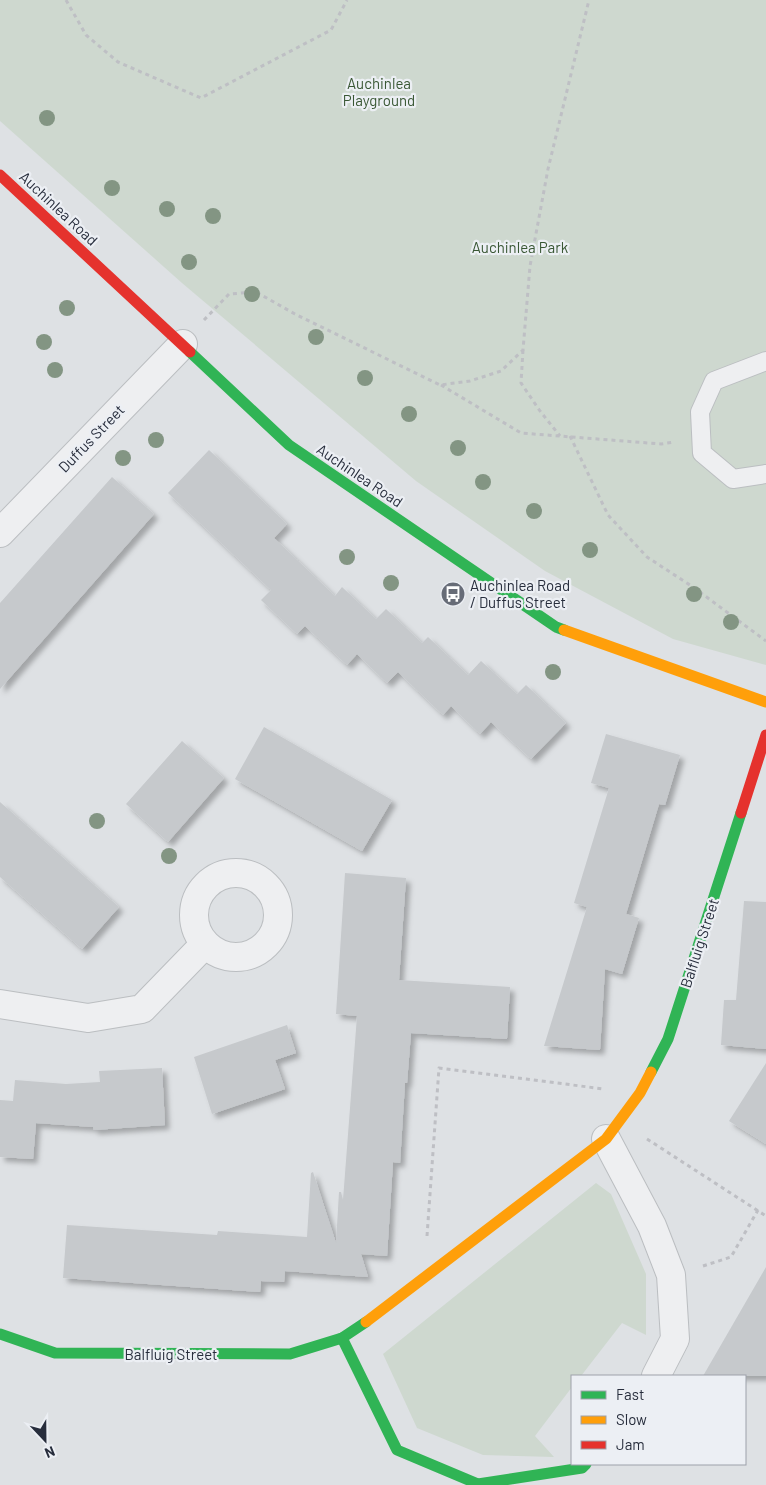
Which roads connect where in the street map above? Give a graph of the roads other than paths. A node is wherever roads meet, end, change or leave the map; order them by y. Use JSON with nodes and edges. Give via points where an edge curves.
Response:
{"nodes":[{"id":1,"x":0,"y":175,"type":"edge"},
{"id":2,"x":182,"y":344,"type":"junction"},
{"id":3,"x":766,"y":361,"type":"edge"},
{"id":4,"x":766,"y":474,"type":"edge"},
{"id":5,"x":0,"y":533,"type":"edge"},
{"id":6,"x":766,"y":702,"type":"edge"},
{"id":7,"x":766,"y":735,"type":"edge"},
{"id":8,"x":205,"y":944,"type":"dead end"},
{"id":9,"x":0,"y":1004,"type":"edge"},
{"id":10,"x":612,"y":1130,"type":"junction"},
{"id":11,"x":0,"y":1334,"type":"edge"},
{"id":12,"x":342,"y":1338,"type":"junction"},
{"id":13,"x":657,"y":1375,"type":"edge"},
{"id":14,"x":585,"y":1465,"type":"edge"}],
"edges":[{"from":1,"to":2,"type":"street","name":"Auchinlea Road"},
{"from":2,"to":5,"type":"street","name":"Duffus Street"},
{"from":2,"to":6,"type":"street","name":"Auchinlea Road","via":[[289,445],[556,627]]},
{"from":3,"to":4,"type":"lane","via":[[714,381],[700,412],[702,454],[732,479]]},
{"from":7,"to":10,"type":"street","name":"Balfluig Street","via":[[668,1039],[640,1093]]},
{"from":8,"to":9,"type":"street","via":[[142,1009],[88,1018]]},
{"from":10,"to":12,"type":"street","name":"Balfluig Street","via":[[424,1279]]},
{"from":10,"to":13,"type":"street","via":[[672,1275],[675,1339]]},
{"from":11,"to":12,"type":"street","name":"Balfluig Street","via":[[55,1353],[290,1354]]},
{"from":12,"to":14,"type":"street","via":[[397,1450],[478,1484]]}]}
